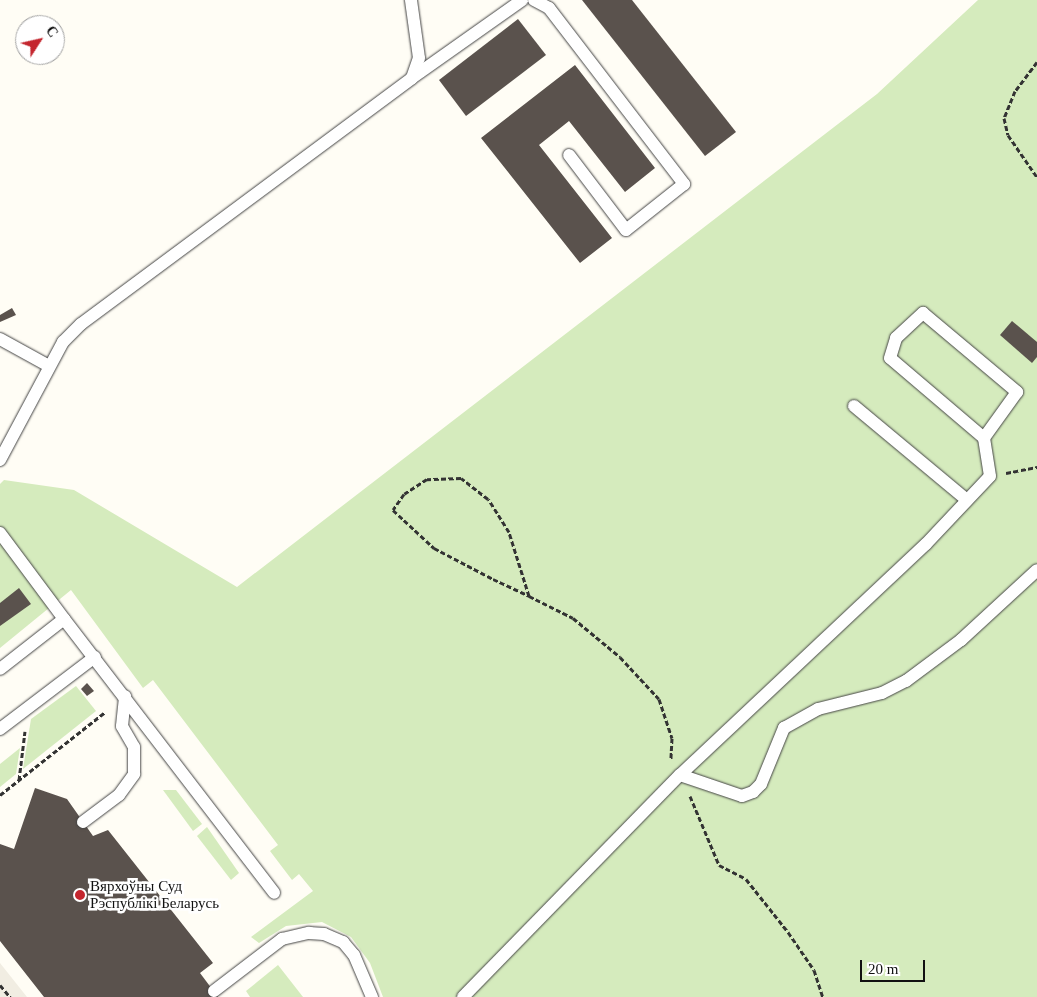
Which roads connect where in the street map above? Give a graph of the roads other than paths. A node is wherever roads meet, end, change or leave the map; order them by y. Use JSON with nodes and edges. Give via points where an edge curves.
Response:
{"nodes":[{"id":1,"x":411,"y":0,"type":"edge"},
{"id":2,"x":522,"y":0,"type":"edge"},
{"id":3,"x":534,"y":0,"type":"edge"},
{"id":4,"x":412,"y":78,"type":"junction"},
{"id":5,"x":569,"y":155,"type":"dead end"},
{"id":6,"x":0,"y":339,"type":"edge"},
{"id":7,"x":49,"y":366,"type":"junction"},
{"id":8,"x":854,"y":406,"type":"dead end"},
{"id":9,"x":984,"y":438,"type":"junction"},
{"id":10,"x":0,"y":460,"type":"edge"},
{"id":11,"x":967,"y":500,"type":"junction"},
{"id":12,"x":0,"y":534,"type":"edge"},
{"id":13,"x":1037,"y":570,"type":"edge"},
{"id":14,"x":64,"y":619,"type":"junction"},
{"id":15,"x":95,"y":657,"type":"junction"},
{"id":16,"x":0,"y":669,"type":"edge"},
{"id":17,"x":125,"y":696,"type":"junction"},
{"id":18,"x":0,"y":729,"type":"edge"},
{"id":19,"x":680,"y":775,"type":"junction"},
{"id":20,"x":83,"y":822,"type":"dead end"},
{"id":21,"x":274,"y":893,"type":"dead end"},
{"id":22,"x":214,"y":991,"type":"dead end"},
{"id":23,"x":372,"y":997,"type":"edge"},
{"id":24,"x":463,"y":997,"type":"edge"}],
"edges":[{"from":1,"to":4,"type":"lane","via":[[419,58]]},
{"from":2,"to":4,"type":"lane"},
{"from":3,"to":5,"type":"lane","via":[[549,8],[684,184],[626,230]]},
{"from":4,"to":7,"type":"lane","via":[[99,308],[63,342]]},
{"from":6,"to":7,"type":"lane"},
{"from":7,"to":10,"type":"lane"},
{"from":8,"to":11,"type":"lane"},
{"from":9,"to":9,"type":"lane","via":[[890,358],[896,338],[923,313],[1017,392]]},
{"from":9,"to":11,"type":"lane","via":[[990,476]]},
{"from":11,"to":19,"type":"lane","via":[[926,544]]},
{"from":12,"to":14,"type":"lane"},
{"from":13,"to":19,"type":"lane","via":[[961,640],[906,680],[882,692],[818,709],[784,728],[761,784],[753,792],[742,796]]},
{"from":14,"to":15,"type":"lane"},
{"from":14,"to":16,"type":"lane"},
{"from":15,"to":17,"type":"lane"},
{"from":15,"to":18,"type":"lane"},
{"from":17,"to":20,"type":"lane","via":[[122,726],[134,747],[134,774],[119,795]]},
{"from":17,"to":21,"type":"lane"},
{"from":19,"to":24,"type":"lane"},
{"from":22,"to":23,"type":"lane","via":[[282,939],[310,932],[343,942],[354,955]]}]}
